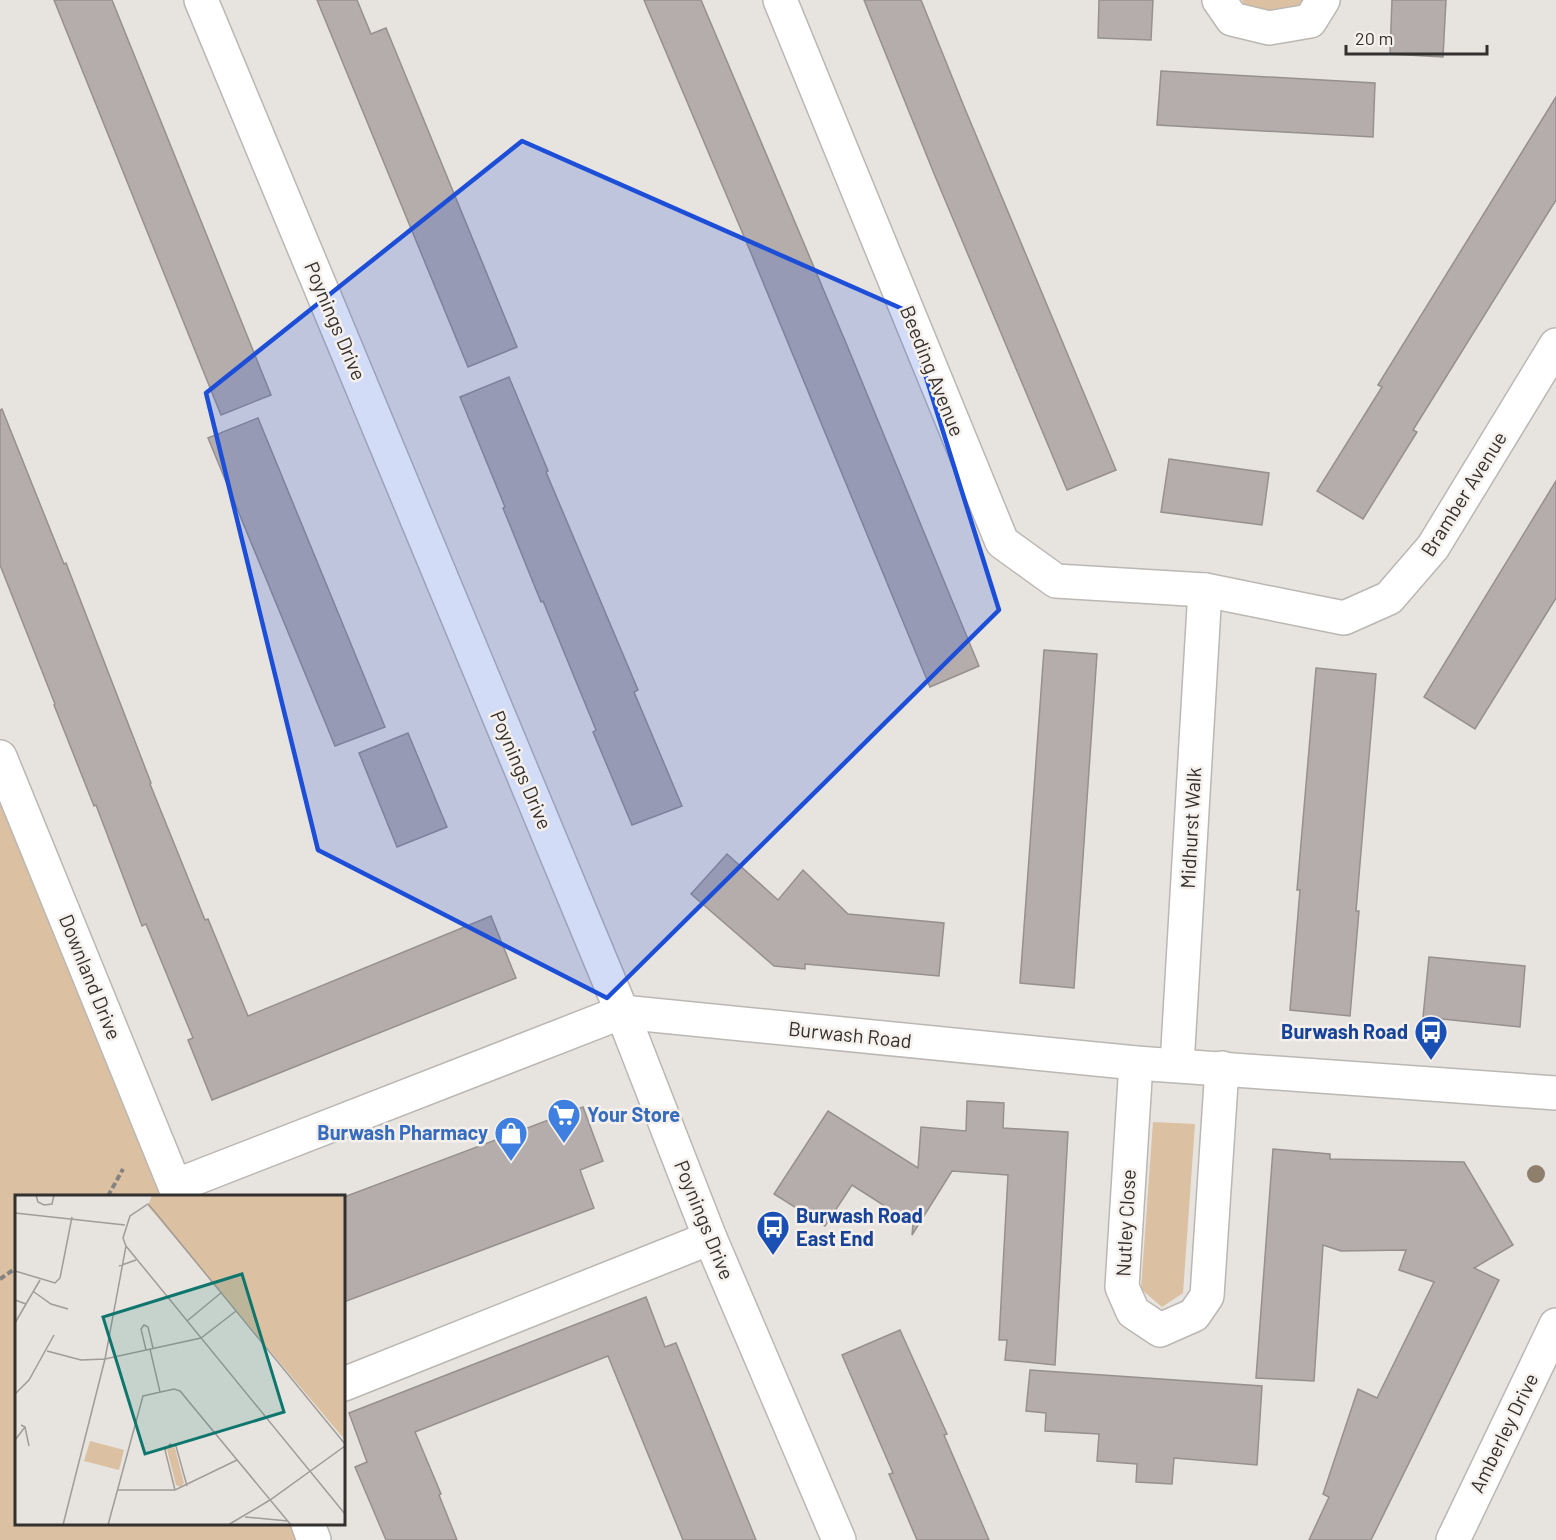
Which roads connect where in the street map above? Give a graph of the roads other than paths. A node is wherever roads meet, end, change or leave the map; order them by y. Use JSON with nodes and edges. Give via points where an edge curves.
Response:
{"nodes":[{"id":1,"x":201,"y":0,"type":"edge"},
{"id":2,"x":780,"y":0,"type":"edge"},
{"id":3,"x":1219,"y":0,"type":"edge"},
{"id":4,"x":1323,"y":0,"type":"edge"},
{"id":5,"x":1556,"y":345,"type":"edge"},
{"id":6,"x":1205,"y":590,"type":"junction"},
{"id":7,"x":0,"y":757,"type":"edge"},
{"id":8,"x":622,"y":1012,"type":"junction"},
{"id":9,"x":1136,"y":1064,"type":"junction"},
{"id":10,"x":1177,"y":1065,"type":"junction"},
{"id":11,"x":1222,"y":1068,"type":"junction"},
{"id":12,"x":1556,"y":1094,"type":"edge"},
{"id":13,"x":177,"y":1191,"type":"edge"},
{"id":14,"x":710,"y":1238,"type":"junction"},
{"id":15,"x":1556,"y":1325,"type":"edge"},
{"id":16,"x":345,"y":1384,"type":"edge"},
{"id":17,"x":308,"y":1525,"type":"edge"},
{"id":18,"x":314,"y":1540,"type":"edge"},
{"id":19,"x":839,"y":1540,"type":"edge"},
{"id":20,"x":1453,"y":1540,"type":"edge"}],
"edges":[{"from":1,"to":8,"type":"street","name":"Poynings Drive"},
{"from":2,"to":6,"type":"street","name":"Beeding Avenue","via":[[1002,542],[1056,581]]},
{"from":3,"to":4,"type":"street","via":[[1232,19],[1269,28],[1310,21]]},
{"from":5,"to":6,"type":"street","name":"Bramber Avenue","via":[[1433,547],[1389,598],[1344,618]]},
{"from":6,"to":10,"type":"street","name":"Midhurst Walk"},
{"from":7,"to":13,"type":"street","name":"Downland Drive"},
{"from":8,"to":9,"type":"street","name":"Burwash Road"},
{"from":8,"to":13,"type":"street","name":"Burwash Road"},
{"from":8,"to":14,"type":"street","name":"Poynings Drive"},
{"from":9,"to":10,"type":"street","name":"Burwash Road"},
{"from":9,"to":11,"type":"street","name":"Nutley Close","via":[[1122,1287],[1133,1312],[1160,1330],[1194,1315],[1207,1296]]},
{"from":10,"to":11,"type":"street","name":"Burwash Road"},
{"from":11,"to":12,"type":"street","name":"Burwash Road"},
{"from":14,"to":16,"type":"street"},
{"from":14,"to":19,"type":"street","name":"Poynings Drive"},
{"from":15,"to":20,"type":"street","name":"Amberley Drive"},
{"from":17,"to":18,"type":"street"}]}
